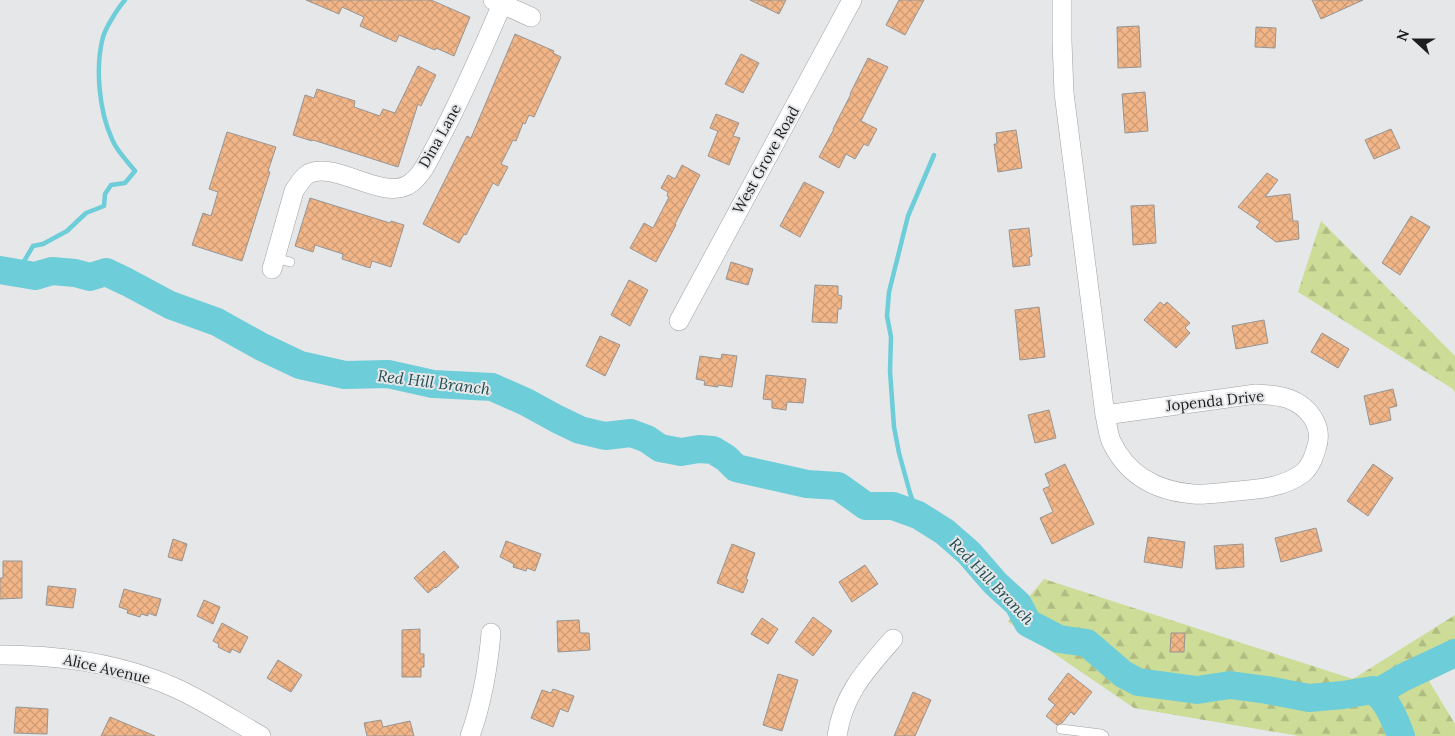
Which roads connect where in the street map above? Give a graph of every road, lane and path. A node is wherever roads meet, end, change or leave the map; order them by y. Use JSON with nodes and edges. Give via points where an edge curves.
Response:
{"nodes":[{"id":1,"x":852,"y":0,"type":"edge"},
{"id":2,"x":1062,"y":0,"type":"edge"},
{"id":3,"x":498,"y":2,"type":"edge"},
{"id":4,"x":531,"y":17,"type":"dead end"},
{"id":5,"x":279,"y":263,"type":"dead end"},
{"id":6,"x":679,"y":320,"type":"dead end"},
{"id":7,"x":1106,"y":415,"type":"junction"},
{"id":8,"x":491,"y":633,"type":"dead end"},
{"id":9,"x":893,"y":639,"type":"dead end"},
{"id":10,"x":0,"y":656,"type":"edge"},
{"id":11,"x":1061,"y":729,"type":"dead end"},
{"id":12,"x":261,"y":736,"type":"edge"},
{"id":13,"x":470,"y":736,"type":"edge"},
{"id":14,"x":837,"y":736,"type":"edge"},
{"id":15,"x":1104,"y":736,"type":"edge"}],
"edges":[{"from":1,"to":6,"type":"street","name":"West Grove Road"},
{"from":2,"to":7,"type":"street","name":"Jopenda Drive","via":[[1064,93]]},
{"from":3,"to":4,"type":"street"},
{"from":3,"to":5,"type":"street","name":"Dina Lane","via":[[468,83],[423,170],[400,188],[319,171],[308,174],[294,191]]},
{"from":7,"to":7,"type":"street","name":"Jopenda Drive","via":[[1110,439],[1133,473],[1151,484],[1192,494],[1272,487],[1291,480],[1305,471],[1314,458],[1318,443],[1312,414],[1289,399],[1275,396],[1256,394]]},
{"from":8,"to":13,"type":"street","via":[[488,669]]},
{"from":9,"to":14,"type":"street","via":[[862,675],[846,701]]},
{"from":10,"to":12,"type":"street","name":"Alice Avenue","via":[[83,660],[122,669],[194,697]]},
{"from":11,"to":15,"type":"lane"}]}
